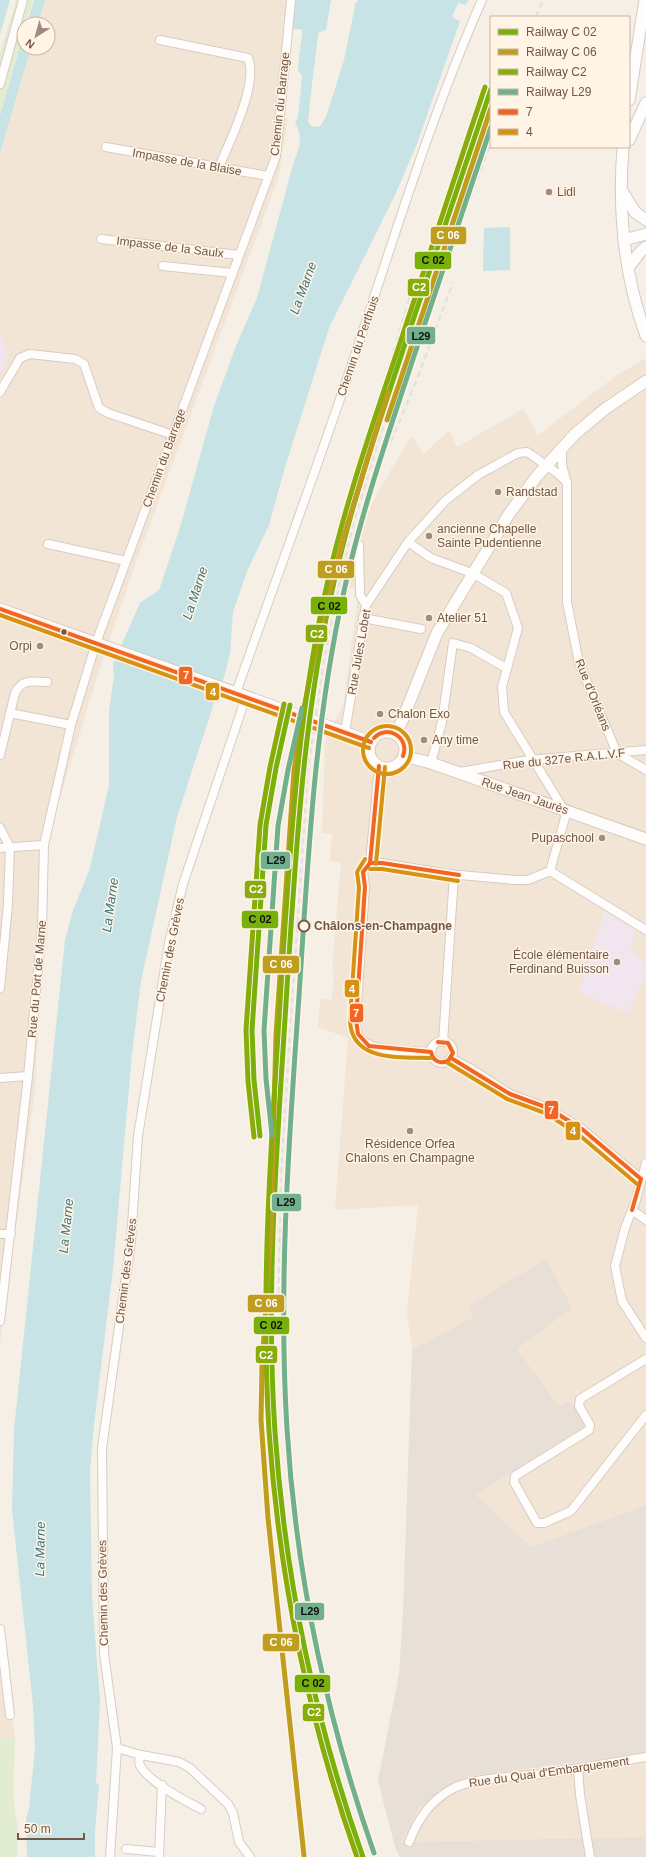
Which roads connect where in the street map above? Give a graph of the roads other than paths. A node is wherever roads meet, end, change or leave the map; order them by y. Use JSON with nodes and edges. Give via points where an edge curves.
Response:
{"nodes":[{"id":1,"x":23,"y":0,"type":"edge"},
{"id":2,"x":292,"y":0,"type":"edge"},
{"id":3,"x":482,"y":0,"type":"edge"},
{"id":4,"x":645,"y":0,"type":"edge"},
{"id":5,"x":160,"y":40,"type":"dead end"},
{"id":6,"x":0,"y":84,"type":"edge"},
{"id":7,"x":630,"y":94,"type":"edge"},
{"id":8,"x":646,"y":103,"type":"edge"},
{"id":9,"x":643,"y":115,"type":"edge"},
{"id":10,"x":630,"y":138,"type":"edge"},
{"id":11,"x":106,"y":147,"type":"dead end"},
{"id":12,"x":624,"y":149,"type":"edge"},
{"id":13,"x":219,"y":167,"type":"junction"},
{"id":14,"x":268,"y":176,"type":"junction"},
{"id":15,"x":622,"y":191,"type":"junction"},
{"id":16,"x":646,"y":220,"type":"edge"},
{"id":17,"x":646,"y":234,"type":"edge"},
{"id":18,"x":101,"y":239,"type":"dead end"},
{"id":19,"x":624,"y":240,"type":"junction"},
{"id":20,"x":646,"y":247,"type":"edge"},
{"id":21,"x":239,"y":255,"type":"junction"},
{"id":22,"x":163,"y":266,"type":"dead end"},
{"id":23,"x":628,"y":268,"type":"junction"},
{"id":24,"x":232,"y":273,"type":"junction"},
{"id":25,"x":646,"y":336,"type":"edge"},
{"id":26,"x":646,"y":381,"type":"edge"},
{"id":27,"x":0,"y":392,"type":"edge"},
{"id":28,"x":172,"y":435,"type":"junction"},
{"id":29,"x":562,"y":448,"type":"junction"},
{"id":30,"x":547,"y":465,"type":"junction"},
{"id":31,"x":567,"y":482,"type":"junction"},
{"id":32,"x":408,"y":542,"type":"junction"},
{"id":33,"x":48,"y":544,"type":"dead end"},
{"id":34,"x":359,"y":545,"type":"dead end"},
{"id":35,"x":126,"y":561,"type":"junction"},
{"id":36,"x":472,"y":573,"type":"junction"},
{"id":37,"x":366,"y":605,"type":"junction"},
{"id":38,"x":0,"y":609,"type":"edge"},
{"id":39,"x":364,"y":618,"type":"junction"},
{"id":40,"x":421,"y":630,"type":"dead end"},
{"id":41,"x":99,"y":644,"type":"junction"},
{"id":42,"x":506,"y":668,"type":"junction"},
{"id":43,"x":47,"y":682,"type":"dead end"},
{"id":44,"x":241,"y":695,"type":"junction"},
{"id":45,"x":10,"y":713,"type":"junction"},
{"id":46,"x":71,"y":725,"type":"junction"},
{"id":47,"x":345,"y":732,"type":"junction"},
{"id":48,"x":395,"y":734,"type":"junction"},
{"id":49,"x":371,"y":742,"type":"junction"},
{"id":50,"x":646,"y":750,"type":"edge"},
{"id":51,"x":617,"y":753,"type":"junction"},
{"id":52,"x":0,"y":755,"type":"edge"},
{"id":53,"x":404,"y":756,"type":"junction"},
{"id":54,"x":534,"y":760,"type":"junction"},
{"id":55,"x":430,"y":763,"type":"junction"},
{"id":56,"x":379,"y":766,"type":"junction"},
{"id":57,"x":646,"y":770,"type":"edge"},
{"id":58,"x":458,"y":772,"type":"junction"},
{"id":59,"x":564,"y":810,"type":"junction"},
{"id":60,"x":0,"y":828,"type":"edge"},
{"id":61,"x":646,"y":839,"type":"edge"},
{"id":62,"x":44,"y":845,"type":"junction"},
{"id":63,"x":10,"y":847,"type":"junction"},
{"id":64,"x":0,"y":848,"type":"edge"},
{"id":65,"x":370,"y":863,"type":"junction"},
{"id":66,"x":550,"y":871,"type":"junction"},
{"id":67,"x":454,"y":875,"type":"junction"},
{"id":68,"x":646,"y":930,"type":"edge"},
{"id":69,"x":0,"y":988,"type":"edge"},
{"id":70,"x":442,"y":1042,"type":"junction"},
{"id":71,"x":431,"y":1052,"type":"junction"},
{"id":72,"x":451,"y":1058,"type":"junction"},
{"id":73,"x":28,"y":1076,"type":"junction"},
{"id":74,"x":0,"y":1078,"type":"edge"},
{"id":75,"x":646,"y":1163,"type":"edge"},
{"id":76,"x":641,"y":1179,"type":"junction"},
{"id":77,"x":632,"y":1210,"type":"junction"},
{"id":78,"x":646,"y":1220,"type":"edge"},
{"id":79,"x":0,"y":1234,"type":"edge"},
{"id":80,"x":11,"y":1234,"type":"junction"},
{"id":81,"x":0,"y":1318,"type":"edge"},
{"id":82,"x":646,"y":1338,"type":"edge"},
{"id":83,"x":646,"y":1359,"type":"edge"},
{"id":84,"x":646,"y":1415,"type":"edge"},
{"id":85,"x":0,"y":1629,"type":"edge"},
{"id":86,"x":10,"y":1715,"type":"dead end"},
{"id":87,"x":117,"y":1748,"type":"junction"},
{"id":88,"x":141,"y":1755,"type":"junction"},
{"id":89,"x":646,"y":1757,"type":"edge"},
{"id":90,"x":578,"y":1769,"type":"junction"},
{"id":91,"x":162,"y":1786,"type":"junction"},
{"id":92,"x":201,"y":1809,"type":"dead end"},
{"id":93,"x":409,"y":1842,"type":"dead end"},
{"id":94,"x":126,"y":1849,"type":"dead end"},
{"id":95,"x":159,"y":1854,"type":"edge"},
{"id":96,"x":110,"y":1857,"type":"edge"},
{"id":97,"x":250,"y":1857,"type":"edge"},
{"id":98,"x":590,"y":1857,"type":"edge"}],
"edges":[{"from":1,"to":6,"type":"street"},
{"from":2,"to":14,"type":"street","name":"Chemin du Barrage","via":[[276,156]]},
{"from":3,"to":44,"type":"street","name":"Chemin du Perthuis","via":[[457,56],[421,158]]},
{"from":4,"to":7,"type":"main road"},
{"from":5,"to":13,"type":"street","via":[[248,58],[251,65],[241,114]]},
{"from":8,"to":9,"type":"main road"},
{"from":9,"to":10,"type":"main road"},
{"from":11,"to":13,"type":"street","name":"Impasse de la Blaise"},
{"from":12,"to":15,"type":"main road"},
{"from":13,"to":14,"type":"street","name":"Impasse de la Blaise"},
{"from":14,"to":21,"type":"street","name":"Chemin du Barrage"},
{"from":15,"to":16,"type":"main road","via":[[635,212]]},
{"from":15,"to":19,"type":"main road"},
{"from":17,"to":19,"type":"main road"},
{"from":18,"to":21,"type":"street","name":"Impasse de la Saulx"},
{"from":19,"to":23,"type":"main road"},
{"from":20,"to":23,"type":"main road"},
{"from":21,"to":24,"type":"street","name":"Chemin du Barrage"},
{"from":22,"to":24,"type":"street"},
{"from":23,"to":25,"type":"main road"},
{"from":24,"to":28,"type":"street","name":"Chemin du Barrage"},
{"from":26,"to":29,"type":"main road","via":[[605,409]]},
{"from":27,"to":28,"type":"street","via":[[20,358],[30,354],[75,359],[84,364],[99,408]]},
{"from":28,"to":35,"type":"street","name":"Chemin du Barrage"},
{"from":29,"to":30,"type":"main road"},
{"from":29,"to":31,"type":"street","name":"Rue d'Orléans","via":[[562,465]]},
{"from":30,"to":31,"type":"street"},
{"from":30,"to":32,"type":"street","name":"Rue Jules Lobet","via":[[527,452],[518,453],[478,475],[445,501]]},
{"from":30,"to":36,"type":"main road","via":[[508,514]]},
{"from":31,"to":51,"type":"street","name":"Rue d'Orléans","via":[[567,602],[579,663]]},
{"from":32,"to":36,"type":"street","via":[[431,558]]},
{"from":32,"to":37,"type":"street","name":"Rue Jules Lobet"},
{"from":33,"to":35,"type":"street"},
{"from":34,"to":37,"type":"street","via":[[360,595]]},
{"from":35,"to":41,"type":"street","name":"Chemin du Barrage"},
{"from":36,"to":42,"type":"street","via":[[506,593],[518,628]]},
{"from":36,"to":48,"type":"main road","via":[[437,633]]},
{"from":37,"to":39,"type":"street","name":"Rue Jules Lobet"},
{"from":38,"to":41,"type":"main road"},
{"from":39,"to":40,"type":"street"},
{"from":39,"to":47,"type":"street","name":"Rue Jules Lobet"},
{"from":41,"to":44,"type":"main road"},
{"from":41,"to":46,"type":"street","name":"Rue du Port de Marne"},
{"from":42,"to":54,"type":"street","via":[[502,687],[504,712]]},
{"from":42,"to":55,"type":"street","via":[[471,648],[453,643],[442,722]]},
{"from":43,"to":45,"type":"street","via":[[24,682],[20,685],[15,693]]},
{"from":44,"to":47,"type":"main road","bridge":true},
{"from":44,"to":87,"type":"street","name":"Chemin des Grèves","via":[[178,904],[169,943],[138,1136],[131,1241],[102,1448],[104,1654]]},
{"from":45,"to":46,"type":"street"},
{"from":45,"to":52,"type":"street"},
{"from":46,"to":62,"type":"street","name":"Rue du Port de Marne"},
{"from":47,"to":49,"type":"main road"},
{"from":48,"to":49,"type":"main road","via":[[383,732]]},
{"from":48,"to":53,"type":"main road","via":[[404,746]]},
{"from":49,"to":56,"type":"main road","via":[[369,754]]},
{"from":50,"to":51,"type":"street","name":"Rue du 327e R.A.L.V.F"},
{"from":51,"to":54,"type":"street","name":"Rue du 327e R.A.L.V.F"},
{"from":51,"to":57,"type":"street"},
{"from":53,"to":55,"type":"main road","name":"Rue Jean Jaurès"},
{"from":53,"to":56,"type":"main road","via":[[391,767]]},
{"from":54,"to":58,"type":"street","name":"Rue du 327e R.A.L.V.F"},
{"from":54,"to":59,"type":"street"},
{"from":55,"to":58,"type":"main road","name":"Rue Jean Jaurès"},
{"from":56,"to":65,"type":"street"},
{"from":58,"to":59,"type":"main road","name":"Rue Jean Jaurès"},
{"from":59,"to":61,"type":"main road","name":"Rue Jean Jaurès"},
{"from":59,"to":66,"type":"street"},
{"from":60,"to":63,"type":"street"},
{"from":62,"to":63,"type":"street"},
{"from":62,"to":73,"type":"street","name":"Rue du Port de Marne","via":[[42,929]]},
{"from":63,"to":64,"type":"street"},
{"from":63,"to":69,"type":"street","via":[[8,904]]},
{"from":65,"to":67,"type":"street"},
{"from":65,"to":71,"type":"street","via":[[363,872],[365,887],[356,1019],[358,1034],[365,1043],[377,1048]]},
{"from":66,"to":67,"type":"street","via":[[528,880]]},
{"from":66,"to":68,"type":"street"},
{"from":67,"to":70,"type":"street"},
{"from":70,"to":71,"type":"street","via":[[434,1044]]},
{"from":70,"to":72,"type":"street","via":[[448,1043],[451,1047]]},
{"from":71,"to":72,"type":"street","via":[[432,1057],[439,1063]]},
{"from":72,"to":76,"type":"street","via":[[510,1094],[548,1108],[582,1129]]},
{"from":73,"to":74,"type":"street"},
{"from":73,"to":80,"type":"street","name":"Rue du Port de Marne"},
{"from":75,"to":76,"type":"street"},
{"from":76,"to":77,"type":"street"},
{"from":77,"to":78,"type":"street"},
{"from":77,"to":82,"type":"street","via":[[615,1266],[622,1301]]},
{"from":79,"to":80,"type":"street"},
{"from":80,"to":81,"type":"street","name":"Rue du Port de Marne"},
{"from":83,"to":84,"type":"street","via":[[580,1399],[579,1406],[590,1425],[589,1430],[515,1476],[514,1482],[537,1523],[544,1523],[571,1511]]},
{"from":85,"to":86,"type":"street"},
{"from":87,"to":88,"type":"street"},
{"from":87,"to":96,"type":"street","name":"Chemin des Grèves"},
{"from":88,"to":91,"type":"street","via":[[140,1767]]},
{"from":88,"to":97,"type":"street","via":[[184,1764],[222,1797],[233,1813],[239,1842]]},
{"from":89,"to":90,"type":"street","name":"Rue du Quai d'Embarquement"},
{"from":90,"to":93,"type":"street","name":"Rue du Quai d'Embarquement","via":[[461,1785],[442,1795],[426,1809],[416,1824]]},
{"from":90,"to":98,"type":"street"},
{"from":91,"to":92,"type":"street"},
{"from":91,"to":95,"type":"street"},
{"from":94,"to":95,"type":"street"}]}
